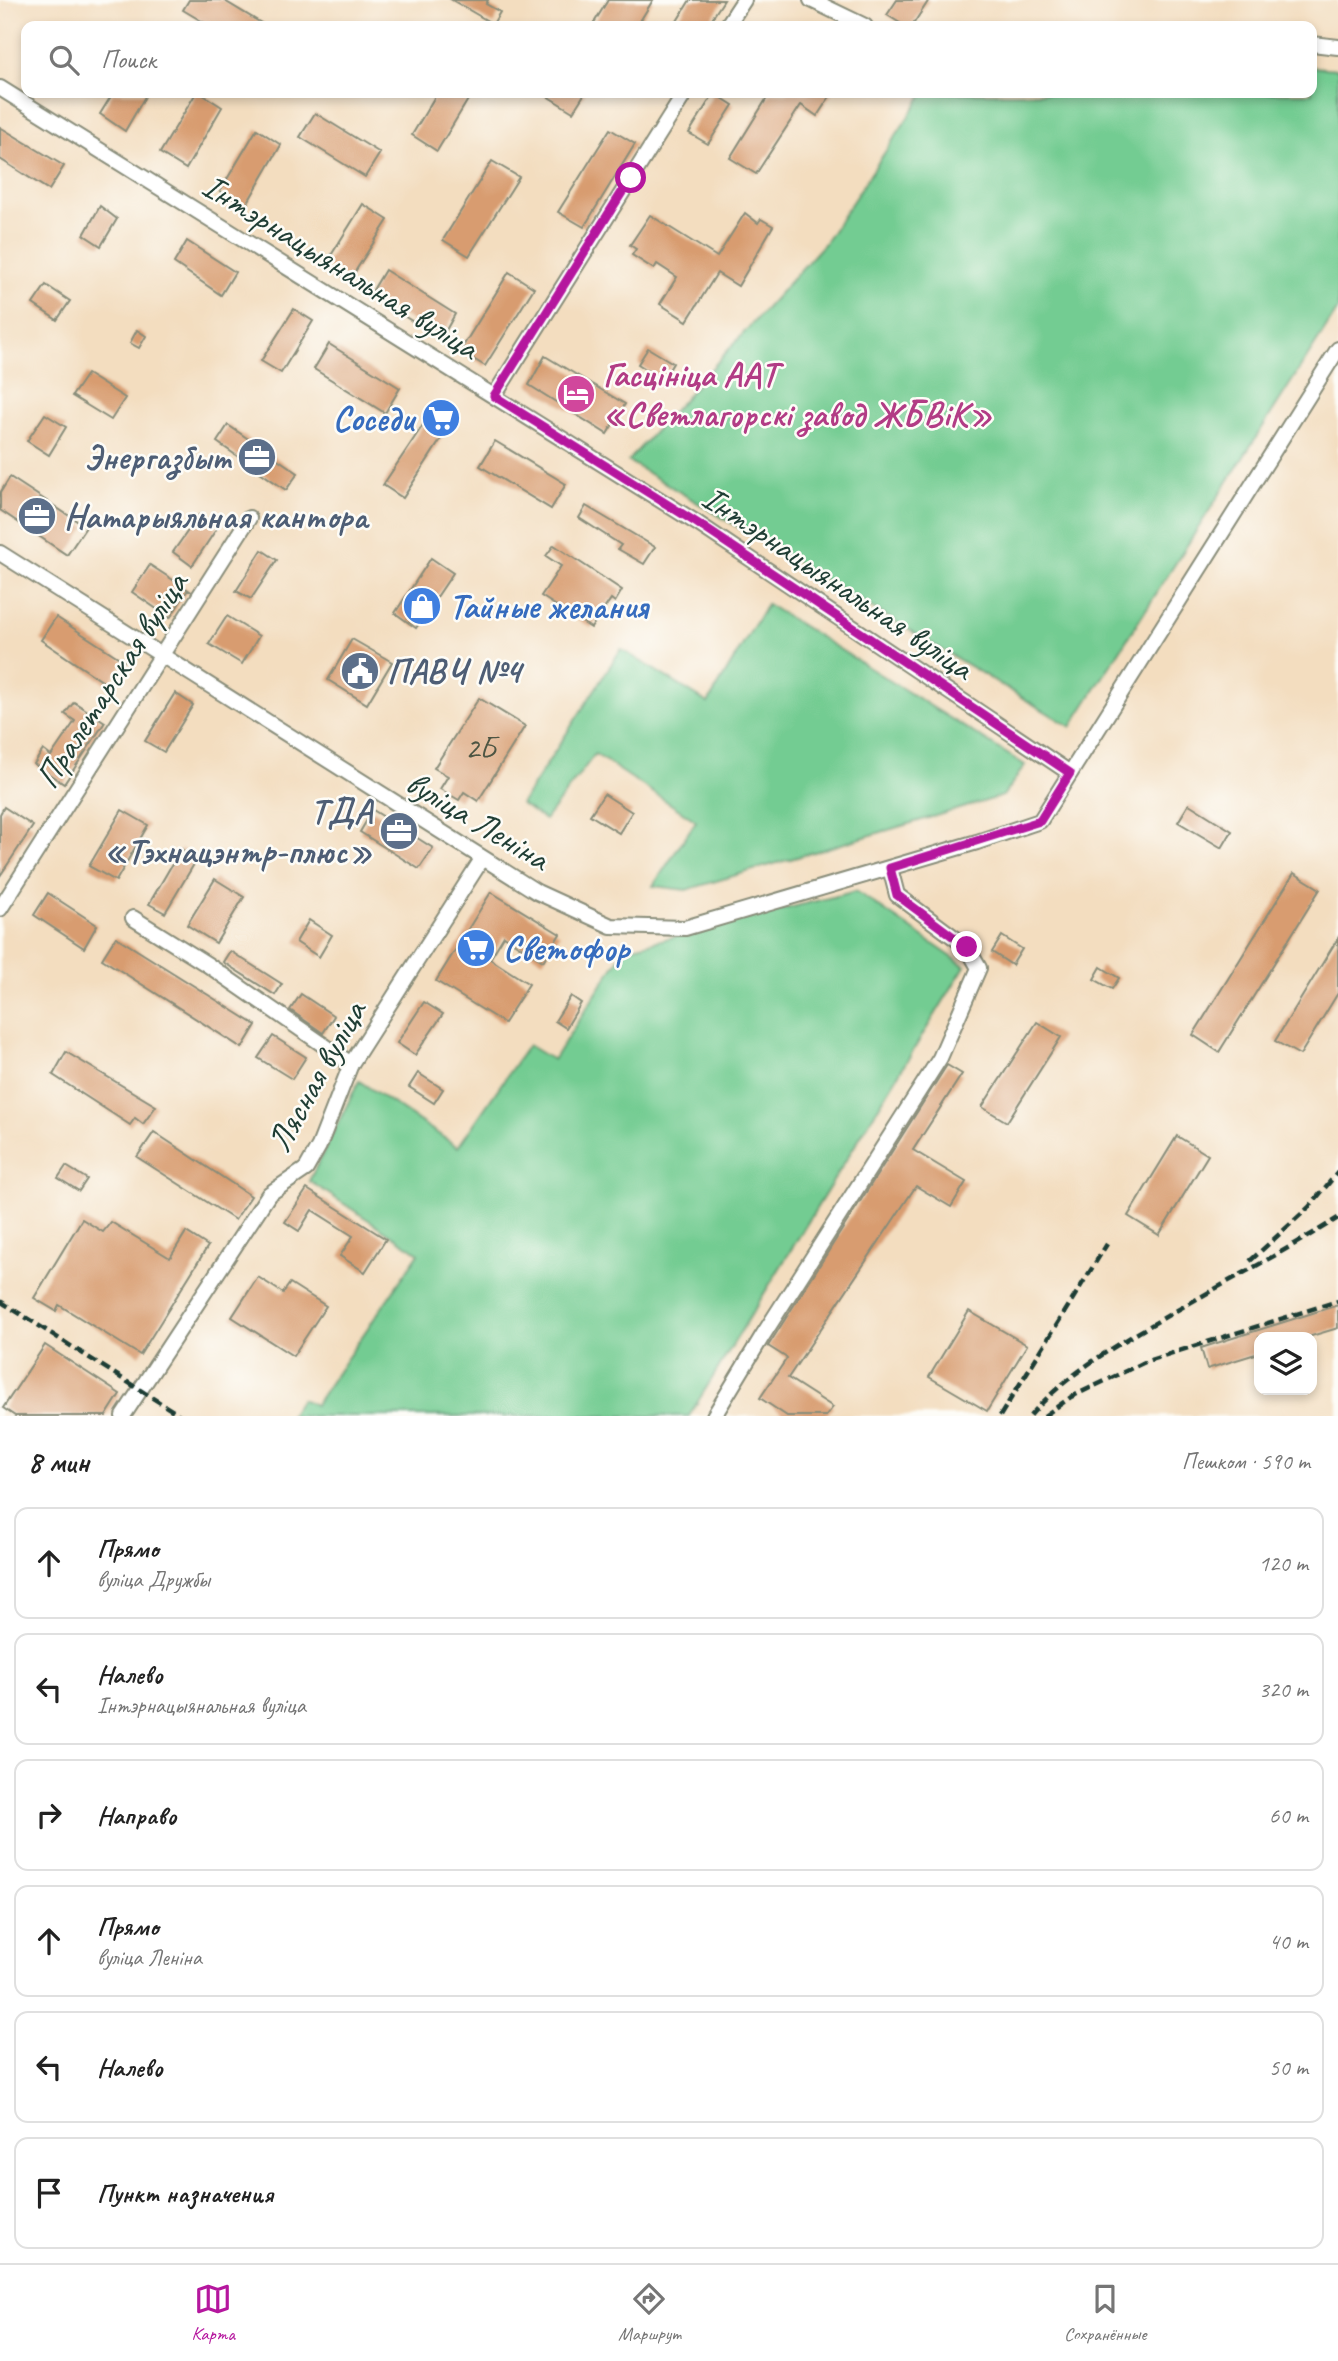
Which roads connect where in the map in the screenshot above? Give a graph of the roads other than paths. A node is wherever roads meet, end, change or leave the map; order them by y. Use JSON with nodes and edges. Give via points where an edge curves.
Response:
{"nodes":[{"id":1,"x":744,"y":0,"type":"edge"},
{"id":2,"x":811,"y":0,"type":"edge"},
{"id":3,"x":730,"y":21,"type":"edge"},
{"id":4,"x":855,"y":21,"type":"edge"},
{"id":5,"x":1317,"y":45,"type":"edge"},
{"id":6,"x":1338,"y":47,"type":"edge"},
{"id":7,"x":0,"y":88,"type":"edge"},
{"id":8,"x":682,"y":98,"type":"edge"},
{"id":9,"x":1338,"y":349,"type":"edge"},
{"id":10,"x":494,"y":396,"type":"junction"},
{"id":11,"x":250,"y":518,"type":"dead end"},
{"id":12,"x":0,"y":553,"type":"edge"},
{"id":13,"x":162,"y":656,"type":"junction"},
{"id":14,"x":1070,"y":773,"type":"junction"},
{"id":15,"x":482,"y":859,"type":"junction"},
{"id":16,"x":890,"y":868,"type":"junction"},
{"id":17,"x":0,"y":909,"type":"edge"},
{"id":18,"x":133,"y":918,"type":"dead end"},
{"id":19,"x":351,"y":1064,"type":"junction"},
{"id":20,"x":123,"y":1416,"type":"edge"},
{"id":21,"x":714,"y":1416,"type":"edge"}],
"edges":[{"from":1,"to":3,"type":"street"},
{"from":2,"to":4,"type":"street"},
{"from":5,"to":6,"type":"street"},
{"from":7,"to":10,"type":"street","name":"Інтэрнацыянальная вуліца"},
{"from":8,"to":10,"type":"street"},
{"from":9,"to":14,"type":"street","name":"вуліца Леніна"},
{"from":10,"to":14,"type":"street","name":"Інтэрнацыянальная вуліца","via":[[697,523]]},
{"from":11,"to":13,"type":"street","name":"Пралетарская вуліца"},
{"from":12,"to":13,"type":"street","name":"вуліца Леніна"},
{"from":13,"to":15,"type":"street","name":"вуліца Леніна"},
{"from":13,"to":17,"type":"street","name":"Пралетарская вуліца"},
{"from":14,"to":16,"type":"street","name":"вуліца Леніна","via":[[1040,821]]},
{"from":15,"to":16,"type":"street","name":"вуліца Леніна","via":[[537,892],[611,926],[685,928]]},
{"from":15,"to":19,"type":"street","name":"Лясная вуліца"},
{"from":16,"to":21,"type":"street","via":[[897,895],[967,947],[979,968],[940,1058]]},
{"from":18,"to":19,"type":"street"},
{"from":19,"to":20,"type":"street","name":"Лясная вуліца","via":[[306,1168],[268,1194]]}]}
